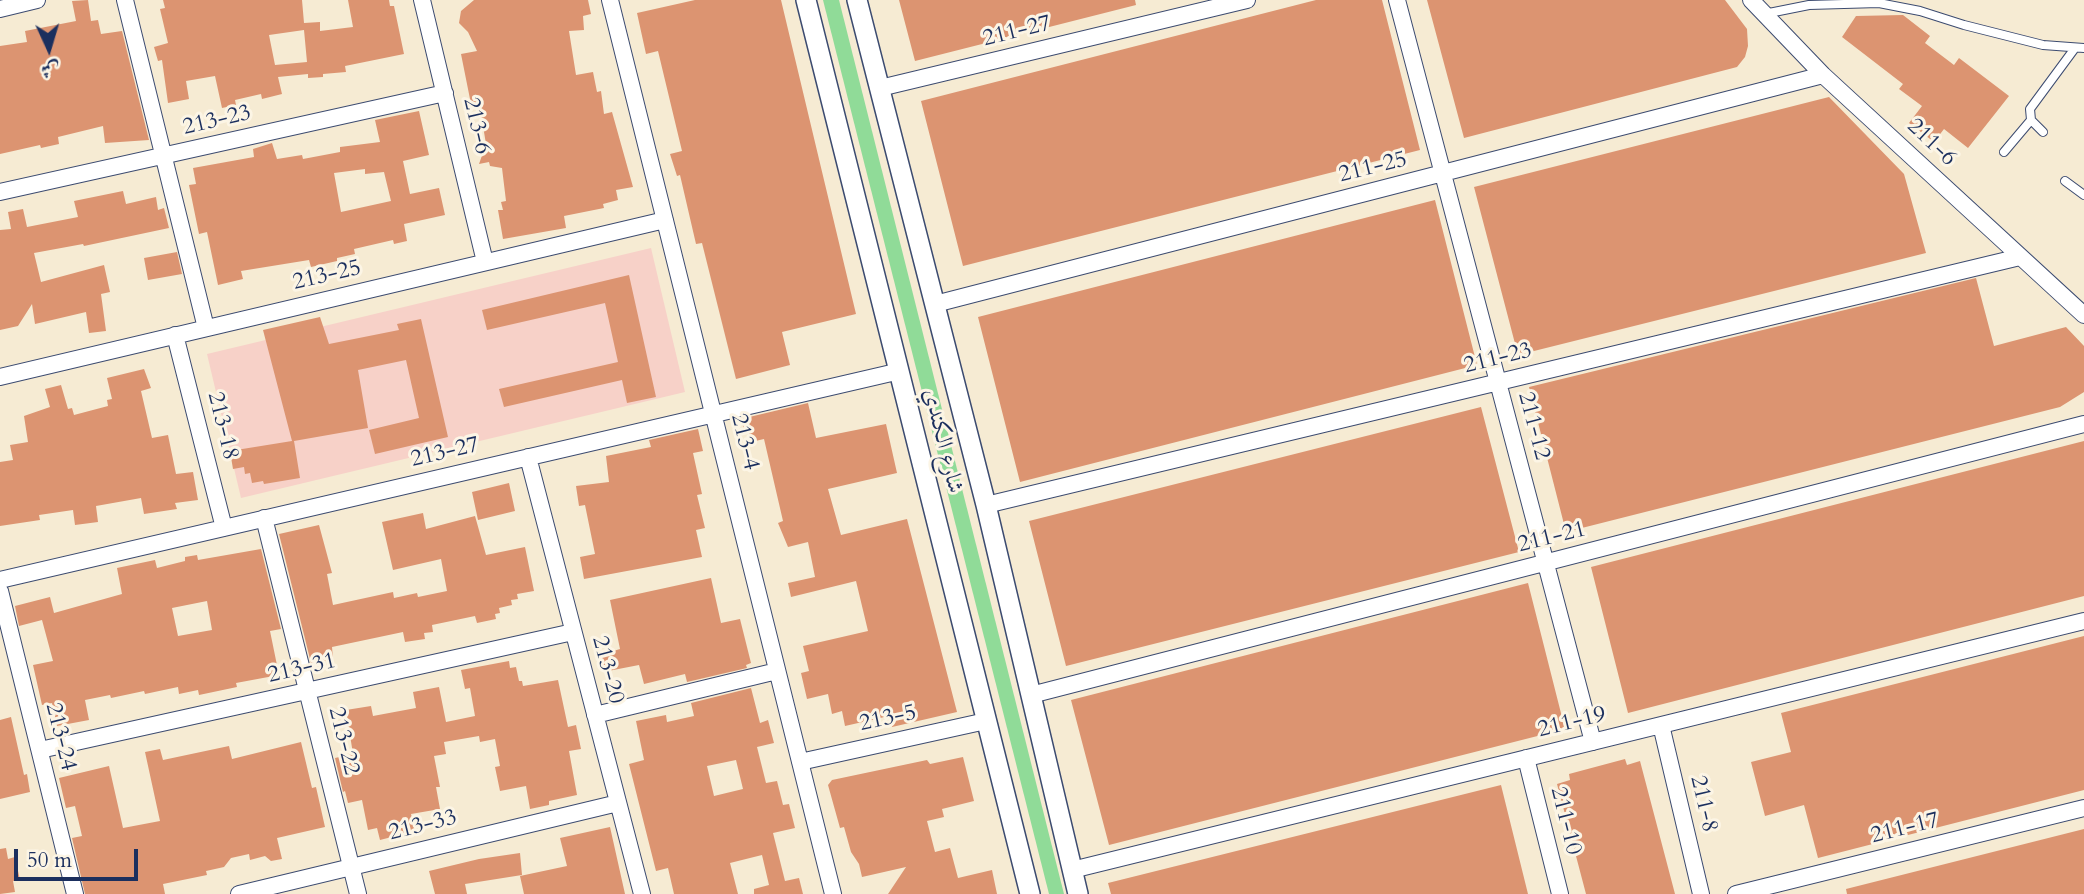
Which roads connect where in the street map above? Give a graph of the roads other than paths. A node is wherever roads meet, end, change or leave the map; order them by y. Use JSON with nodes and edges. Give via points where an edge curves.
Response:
{"nodes":[{"id":1,"x":37,"y":0,"type":"edge"},
{"id":2,"x":125,"y":0,"type":"edge"},
{"id":3,"x":422,"y":0,"type":"edge"},
{"id":4,"x":610,"y":0,"type":"edge"},
{"id":5,"x":806,"y":0,"type":"edge"},
{"id":6,"x":857,"y":0,"type":"edge"},
{"id":7,"x":1247,"y":0,"type":"edge"},
{"id":8,"x":1397,"y":0,"type":"edge"},
{"id":9,"x":1751,"y":0,"type":"edge"},
{"id":10,"x":0,"y":9,"type":"edge"},
{"id":11,"x":1764,"y":14,"type":"junction"},
{"id":12,"x":2080,"y":48,"type":"edge"},
{"id":13,"x":1823,"y":75,"type":"junction"},
{"id":14,"x":880,"y":88,"type":"junction"},
{"id":15,"x":444,"y":93,"type":"junction"},
{"id":16,"x":2031,"y":120,"type":"junction"},
{"id":17,"x":2043,"y":132,"type":"dead end"},
{"id":18,"x":2004,"y":152,"type":"dead end"},
{"id":19,"x":164,"y":157,"type":"junction"},
{"id":20,"x":1443,"y":173,"type":"junction"},
{"id":21,"x":2066,"y":181,"type":"dead end"},
{"id":22,"x":0,"y":192,"type":"edge"},
{"id":23,"x":2084,"y":195,"type":"edge"},
{"id":24,"x":665,"y":220,"type":"junction"},
{"id":25,"x":2020,"y":257,"type":"junction"},
{"id":26,"x":485,"y":262,"type":"junction"},
{"id":27,"x":935,"y":304,"type":"junction"},
{"id":28,"x":2084,"y":316,"type":"edge"},
{"id":29,"x":206,"y":328,"type":"junction"},
{"id":30,"x":175,"y":335,"type":"junction"},
{"id":31,"x":900,"y":371,"type":"junction"},
{"id":32,"x":0,"y":377,"type":"edge"},
{"id":33,"x":1498,"y":383,"type":"junction"},
{"id":34,"x":713,"y":414,"type":"junction"},
{"id":35,"x":2084,"y":424,"type":"edge"},
{"id":36,"x":528,"y":457,"type":"junction"},
{"id":37,"x":986,"y":505,"type":"junction"},
{"id":38,"x":264,"y":518,"type":"junction"},
{"id":39,"x":224,"y":528,"type":"junction"},
{"id":40,"x":1545,"y":563,"type":"junction"},
{"id":41,"x":0,"y":580,"type":"edge"},
{"id":42,"x":0,"y":591,"type":"edge"},
{"id":43,"x":2084,"y":621,"type":"edge"},
{"id":44,"x":573,"y":632,"type":"junction"},
{"id":45,"x":777,"y":671,"type":"junction"},
{"id":46,"x":307,"y":691,"type":"junction"},
{"id":47,"x":1031,"y":695,"type":"junction"},
{"id":48,"x":595,"y":715,"type":"junction"},
{"id":49,"x":986,"y":721,"type":"junction"},
{"id":50,"x":1661,"y":725,"type":"junction"},
{"id":51,"x":1592,"y":742,"type":"junction"},
{"id":52,"x":40,"y":750,"type":"junction"},
{"id":53,"x":1526,"y":758,"type":"junction"},
{"id":54,"x":800,"y":762,"type":"junction"},
{"id":55,"x":618,"y":803,"type":"junction"},
{"id":56,"x":2084,"y":808,"type":"edge"},
{"id":57,"x":351,"y":867,"type":"junction"},
{"id":58,"x":1072,"y":870,"type":"junction"},
{"id":59,"x":75,"y":894,"type":"edge"},
{"id":60,"x":239,"y":894,"type":"edge"},
{"id":61,"x":358,"y":894,"type":"edge"},
{"id":62,"x":642,"y":894,"type":"edge"},
{"id":63,"x":833,"y":894,"type":"edge"},
{"id":64,"x":1030,"y":894,"type":"edge"},
{"id":65,"x":1077,"y":894,"type":"edge"},
{"id":66,"x":1560,"y":894,"type":"edge"},
{"id":67,"x":1701,"y":894,"type":"edge"},
{"id":68,"x":1736,"y":894,"type":"edge"}],
"edges":[{"from":1,"to":10,"type":"street"},
{"from":2,"to":19,"type":"street"},
{"from":3,"to":15,"type":"street","name":"213-6"},
{"from":4,"to":24,"type":"street","name":"213-4"},
{"from":5,"to":31,"type":"street","name":"شارع الكندي"},
{"from":6,"to":14,"type":"street","name":"شارع الكندي"},
{"from":7,"to":14,"type":"street","name":"211-27"},
{"from":8,"to":20,"type":"street","name":"211-12"},
{"from":9,"to":11,"type":"street","name":"211-6"},
{"from":11,"to":12,"type":"lane","via":[[1809,5],[1879,3],[2043,45]]},
{"from":11,"to":13,"type":"street","name":"211-6"},
{"from":12,"to":16,"type":"lane","via":[[2031,105]]},
{"from":13,"to":20,"type":"street","name":"211-25"},
{"from":13,"to":25,"type":"street","name":"211-6"},
{"from":14,"to":27,"type":"street","name":"شارع الكندي"},
{"from":15,"to":19,"type":"street","name":"213-23"},
{"from":15,"to":26,"type":"street","name":"213-6"},
{"from":16,"to":17,"type":"lane"},
{"from":16,"to":18,"type":"lane"},
{"from":19,"to":22,"type":"street","name":"213-23"},
{"from":19,"to":29,"type":"street"},
{"from":20,"to":27,"type":"street","name":"211-25"},
{"from":20,"to":33,"type":"street","name":"211-12"},
{"from":21,"to":23,"type":"lane"},
{"from":24,"to":26,"type":"street","name":"213-25"},
{"from":24,"to":34,"type":"street","name":"213-4"},
{"from":25,"to":28,"type":"street","name":"211-6"},
{"from":25,"to":33,"type":"street","name":"211-23"},
{"from":26,"to":29,"type":"street","name":"213-25"},
{"from":27,"to":37,"type":"street","name":"شارع الكندي"},
{"from":29,"to":30,"type":"street","name":"213-25"},
{"from":30,"to":32,"type":"street","name":"213-25"},
{"from":30,"to":39,"type":"street","name":"213-18"},
{"from":31,"to":34,"type":"street","name":"213-27"},
{"from":31,"to":49,"type":"street","name":"شارع الكندي"},
{"from":33,"to":37,"type":"street","name":"211-23"},
{"from":33,"to":40,"type":"street","name":"211-12"},
{"from":34,"to":36,"type":"street","name":"213-27"},
{"from":34,"to":45,"type":"street","name":"213-4"},
{"from":35,"to":40,"type":"street","name":"211-21"},
{"from":36,"to":38,"type":"street","name":"213-27"},
{"from":36,"to":44,"type":"street","name":"213-20"},
{"from":37,"to":47,"type":"street","name":"شارع الكندي"},
{"from":38,"to":39,"type":"street","name":"213-27"},
{"from":38,"to":46,"type":"street","name":"213-22"},
{"from":39,"to":41,"type":"street","name":"213-27"},
{"from":40,"to":47,"type":"street","name":"211-21"},
{"from":40,"to":51,"type":"street","name":"211-12"},
{"from":42,"to":52,"type":"street","name":"213-24"},
{"from":43,"to":50,"type":"street","name":"211-19"},
{"from":44,"to":46,"type":"street","name":"213-31"},
{"from":44,"to":48,"type":"street","name":"213-20"},
{"from":45,"to":48,"type":"street"},
{"from":45,"to":54,"type":"street","name":"213-4"},
{"from":46,"to":52,"type":"street","name":"213-31"},
{"from":46,"to":57,"type":"street","name":"213-22"},
{"from":47,"to":58,"type":"street","name":"شارع الكندي"},
{"from":48,"to":55,"type":"street","name":"213-20"},
{"from":49,"to":54,"type":"street","name":"213-5"},
{"from":49,"to":64,"type":"street","name":"شارع الكندي"},
{"from":50,"to":51,"type":"street","name":"211-19"},
{"from":50,"to":67,"type":"street","name":"211-8"},
{"from":51,"to":53,"type":"street","name":"211-19"},
{"from":52,"to":59,"type":"street","name":"213-24"},
{"from":53,"to":58,"type":"street","name":"211-19"},
{"from":53,"to":66,"type":"street","name":"211-10"},
{"from":54,"to":63,"type":"street","name":"213-4"},
{"from":55,"to":57,"type":"street","name":"213-33"},
{"from":55,"to":62,"type":"street","name":"213-20"},
{"from":56,"to":68,"type":"street","name":"211-17"},
{"from":57,"to":60,"type":"street","name":"213-33"},
{"from":57,"to":61,"type":"street","name":"213-22"},
{"from":58,"to":65,"type":"street","name":"شارع الكندي"}]}
